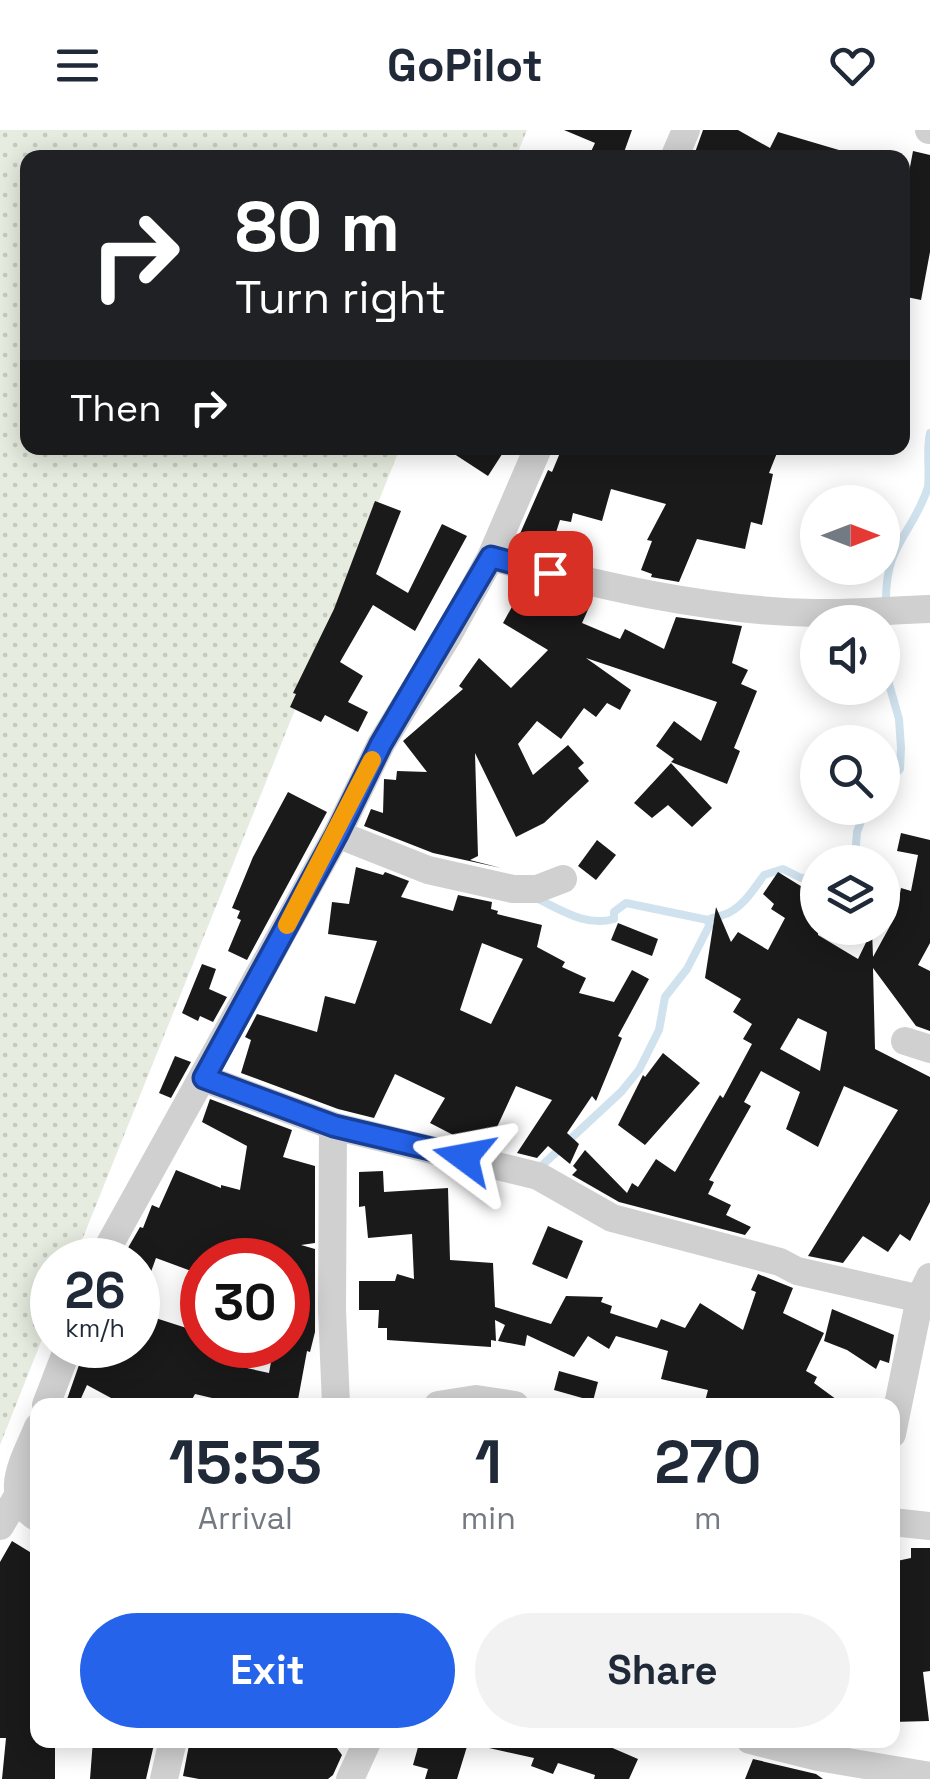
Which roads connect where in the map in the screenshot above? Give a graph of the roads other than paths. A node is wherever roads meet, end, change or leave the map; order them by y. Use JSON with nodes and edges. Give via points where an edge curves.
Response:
{"nodes":[{"id":1,"x":535,"y":455,"type":"edge"},
{"id":2,"x":491,"y":557,"type":"junction"},
{"id":3,"x":930,"y":609,"type":"edge"},
{"id":4,"x":337,"y":834,"type":"junction"},
{"id":5,"x":563,"y":879,"type":"dead end"},
{"id":6,"x":204,"y":1078,"type":"junction"},
{"id":7,"x":334,"y":1126,"type":"junction"},
{"id":8,"x":113,"y":1238,"type":"edge"},
{"id":9,"x":927,"y":1292,"type":"edge"},
{"id":10,"x":60,"y":1368,"type":"edge"},
{"id":11,"x":49,"y":1398,"type":"edge"},
{"id":12,"x":336,"y":1398,"type":"edge"},
{"id":13,"x":900,"y":1402,"type":"edge"},
{"id":14,"x":30,"y":1449,"type":"edge"},
{"id":15,"x":27,"y":1508,"type":"edge"},
{"id":16,"x":900,"y":1523,"type":"edge"},
{"id":17,"x":0,"y":1526,"type":"edge"},
{"id":18,"x":930,"y":1526,"type":"edge"},
{"id":19,"x":171,"y":1748,"type":"edge"},
{"id":20,"x":364,"y":1748,"type":"edge"},
{"id":21,"x":782,"y":1748,"type":"edge"},
{"id":22,"x":930,"y":1776,"type":"edge"},
{"id":23,"x":164,"y":1779,"type":"edge"},
{"id":24,"x":350,"y":1779,"type":"edge"}],
"edges":[{"from":1,"to":2,"type":"street"},
{"from":2,"to":3,"type":"street","via":[[610,588],[741,607],[815,614]]},
{"from":2,"to":4,"type":"street","via":[[381,744]]},
{"from":4,"to":5,"type":"street","via":[[428,870],[513,888],[537,889]]},
{"from":4,"to":6,"type":"street"},
{"from":6,"to":7,"type":"street"},
{"from":6,"to":8,"type":"street"},
{"from":7,"to":9,"type":"street","via":[[538,1176],[612,1218],[797,1271]]},
{"from":7,"to":12,"type":"street"},
{"from":9,"to":13,"type":"street"},
{"from":10,"to":11,"type":"street"},
{"from":14,"to":15,"type":"street","via":[[16,1485]]},
{"from":15,"to":17,"type":"street"},
{"from":16,"to":18,"type":"street"},
{"from":19,"to":23,"type":"street"},
{"from":20,"to":24,"type":"street"},
{"from":21,"to":22,"type":"street"}]}
